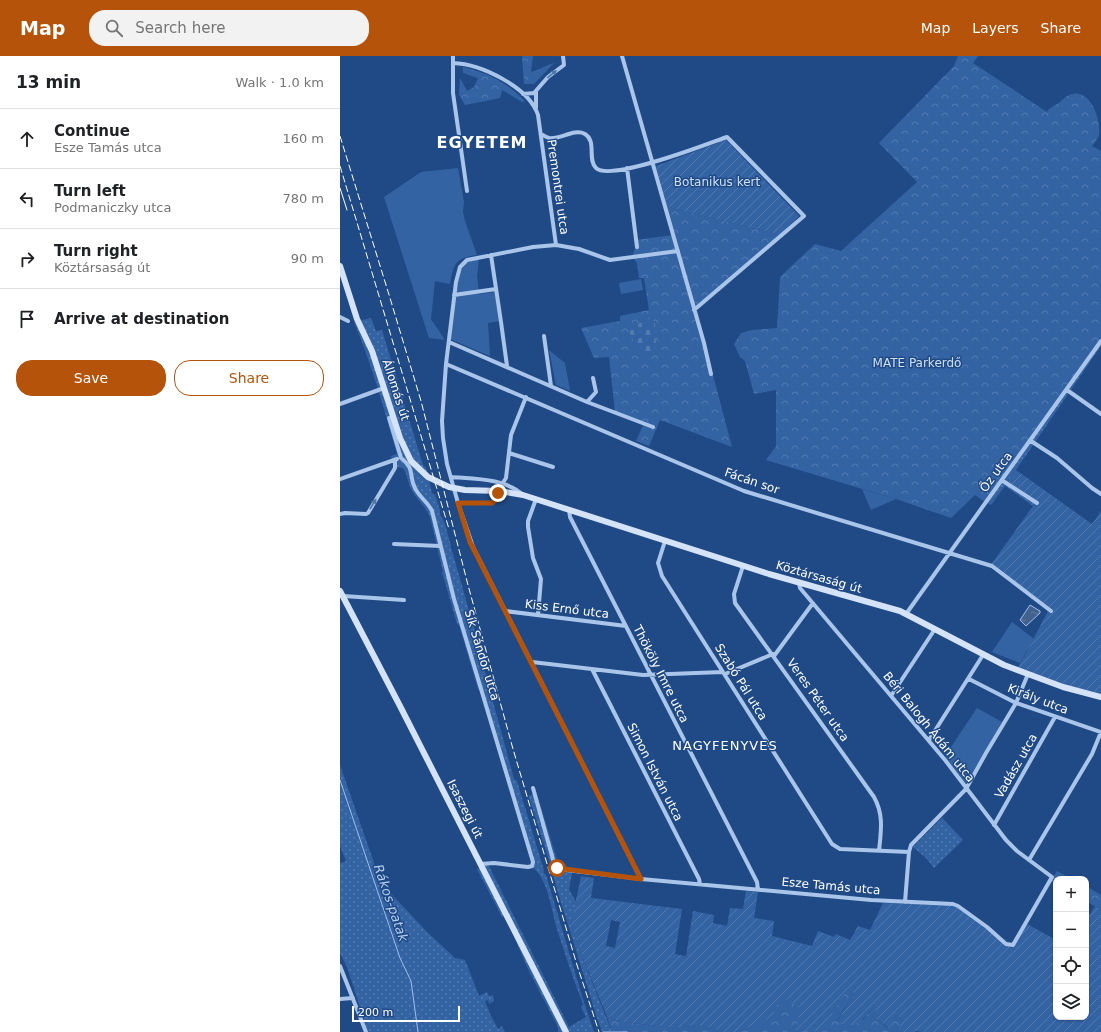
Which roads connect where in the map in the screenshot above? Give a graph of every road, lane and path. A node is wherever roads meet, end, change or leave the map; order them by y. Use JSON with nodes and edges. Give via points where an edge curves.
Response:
{"nodes":[{"id":1,"x":453,"y":56,"type":"edge"},
{"id":2,"x":563,"y":56,"type":"edge"},
{"id":3,"x":622,"y":56,"type":"edge"},
{"id":4,"x":453,"y":63,"type":"junction"},
{"id":5,"x":536,"y":91,"type":"junction"},
{"id":6,"x":523,"y":94,"type":"junction"},
{"id":7,"x":536,"y":108,"type":"junction"},
{"id":8,"x":541,"y":134,"type":"junction"},
{"id":9,"x":550,"y":138,"type":"junction"},
{"id":10,"x":542,"y":145,"type":"junction"},
{"id":11,"x":653,"y":163,"type":"junction"},
{"id":12,"x":628,"y":168,"type":"junction"},
{"id":13,"x":467,"y":191,"type":"dead end"},
{"id":14,"x":556,"y":245,"type":"junction"},
{"id":15,"x":637,"y":247,"type":"dead end"},
{"id":16,"x":678,"y":251,"type":"junction"},
{"id":17,"x":491,"y":255,"type":"junction"},
{"id":18,"x":340,"y":266,"type":"edge"},
{"id":19,"x":496,"y":289,"type":"junction"},
{"id":20,"x":454,"y":295,"type":"junction"},
{"id":21,"x":694,"y":310,"type":"junction"},
{"id":22,"x":340,"y":317,"type":"edge"},
{"id":23,"x":348,"y":321,"type":"dead end"},
{"id":24,"x":544,"y":336,"type":"dead end"},
{"id":25,"x":1101,"y":341,"type":"edge"},
{"id":26,"x":449,"y":342,"type":"junction"},
{"id":27,"x":446,"y":364,"type":"junction"},
{"id":28,"x":507,"y":366,"type":"junction"},
{"id":29,"x":711,"y":374,"type":"dead end"},
{"id":30,"x":594,"y":378,"type":"dead end"},
{"id":31,"x":551,"y":386,"type":"junction"},
{"id":32,"x":384,"y":388,"type":"junction"},
{"id":33,"x":1067,"y":390,"type":"junction"},
{"id":34,"x":526,"y":397,"type":"junction"},
{"id":35,"x":587,"y":402,"type":"junction"},
{"id":36,"x":340,"y":404,"type":"edge"},
{"id":37,"x":1101,"y":414,"type":"edge"},
{"id":38,"x":389,"y":418,"type":"dead end"},
{"id":39,"x":653,"y":426,"type":"dead end"},
{"id":40,"x":1031,"y":441,"type":"junction"},
{"id":41,"x":509,"y":453,"type":"junction"},
{"id":42,"x":401,"y":458,"type":"junction"},
{"id":43,"x":395,"y":460,"type":"junction"},
{"id":44,"x":553,"y":467,"type":"dead end"},
{"id":45,"x":451,"y":477,"type":"junction"},
{"id":46,"x":340,"y":479,"type":"edge"},
{"id":47,"x":1003,"y":480,"type":"junction"},
{"id":48,"x":502,"y":484,"type":"junction"},
{"id":49,"x":465,"y":490,"type":"joint"},
{"id":50,"x":499,"y":491,"type":"junction"},
{"id":51,"x":1101,"y":494,"type":"edge"},
{"id":52,"x":523,"y":495,"type":"junction"},
{"id":53,"x":536,"y":499,"type":"junction"},
{"id":54,"x":458,"y":503,"type":"junction"},
{"id":55,"x":1037,"y":503,"type":"dead end"},
{"id":56,"x":570,"y":509,"type":"junction"},
{"id":57,"x":340,"y":514,"type":"edge"},
{"id":58,"x":665,"y":541,"type":"junction"},
{"id":59,"x":394,"y":544,"type":"dead end"},
{"id":60,"x":440,"y":546,"type":"junction"},
{"id":61,"x":951,"y":553,"type":"junction"},
{"id":62,"x":743,"y":566,"type":"junction"},
{"id":63,"x":799,"y":583,"type":"junction"},
{"id":64,"x":341,"y":594,"type":"edge"},
{"id":65,"x":404,"y":600,"type":"dead end"},
{"id":66,"x":813,"y":603,"type":"junction"},
{"id":67,"x":505,"y":611,"type":"junction"},
{"id":68,"x":1051,"y":611,"type":"dead end"},
{"id":69,"x":906,"y":614,"type":"junction"},
{"id":70,"x":538,"y":615,"type":"junction"},
{"id":71,"x":626,"y":626,"type":"junction"},
{"id":72,"x":934,"y":629,"type":"junction"},
{"id":73,"x":774,"y":655,"type":"junction"},
{"id":74,"x":983,"y":655,"type":"junction"},
{"id":75,"x":532,"y":662,"type":"junction"},
{"id":76,"x":592,"y":669,"type":"junction"},
{"id":77,"x":724,"y":673,"type":"junction"},
{"id":78,"x":649,"y":674,"type":"junction"},
{"id":79,"x":1028,"y":674,"type":"junction"},
{"id":80,"x":969,"y":679,"type":"junction"},
{"id":81,"x":891,"y":696,"type":"junction"},
{"id":82,"x":1101,"y":697,"type":"edge"},
{"id":83,"x":1016,"y":703,"type":"junction"},
{"id":84,"x":1055,"y":717,"type":"junction"},
{"id":85,"x":1101,"y":732,"type":"edge"},
{"id":86,"x":929,"y":740,"type":"junction"},
{"id":87,"x":533,"y":788,"type":"dead end"},
{"id":88,"x":966,"y":789,"type":"junction"},
{"id":89,"x":994,"y":825,"type":"junction"},
{"id":90,"x":879,"y":851,"type":"junction"},
{"id":91,"x":909,"y":852,"type":"junction"},
{"id":92,"x":1029,"y":860,"type":"junction"},
{"id":93,"x":480,"y":864,"type":"junction"},
{"id":94,"x":1052,"y":876,"type":"joint"},
{"id":95,"x":641,"y":879,"type":"junction"},
{"id":96,"x":700,"y":884,"type":"junction"},
{"id":97,"x":758,"y":890,"type":"junction"},
{"id":98,"x":905,"y":902,"type":"junction"},
{"id":99,"x":340,"y":966,"type":"edge"},
{"id":100,"x":353,"y":998,"type":"junction"},
{"id":101,"x":340,"y":999,"type":"edge"},
{"id":102,"x":366,"y":1032,"type":"edge"},
{"id":103,"x":566,"y":1032,"type":"edge"}],
"edges":[{"from":1,"to":4,"type":"street"},
{"from":5,"to":2,"type":"street","one_way":true,"via":[[564,65]]},
{"from":3,"to":11,"type":"street"},
{"from":4,"to":6,"type":"street","via":[[492,73]]},
{"from":4,"to":13,"type":"street","via":[[453,92]]},
{"from":5,"to":6,"type":"street"},
{"from":5,"to":7,"type":"street","name":"Premontrei utca"},
{"from":6,"to":7,"type":"street"},
{"from":7,"to":8,"type":"street","name":"Premontrei utca"},
{"from":8,"to":9,"type":"street"},
{"from":8,"to":10,"type":"street","name":"Premontrei utca"},
{"from":9,"to":10,"type":"street"},
{"from":9,"to":12,"type":"street","via":[[584,134],[590,139],[593,164],[596,168],[603,171]]},
{"from":10,"to":14,"type":"street","name":"Premontrei utca"},
{"from":11,"to":12,"type":"street"},
{"from":11,"to":16,"type":"street"},
{"from":11,"to":21,"type":"street","via":[[727,137],[804,216]]},
{"from":12,"to":15,"type":"street"},
{"from":14,"to":16,"type":"street","via":[[579,249],[610,260]]},
{"from":14,"to":17,"type":"street","name":"Premontrei utca"},
{"from":16,"to":21,"type":"street"},
{"from":17,"to":19,"type":"street"},
{"from":17,"to":20,"type":"street","name":"Premontrei utca","via":[[471,258],[462,264],[457,274]]},
{"from":18,"to":32,"type":"main road","name":"Állomás út","via":[[354,312],[372,351]]},
{"from":19,"to":20,"type":"street"},
{"from":19,"to":28,"type":"street"},
{"from":20,"to":26,"type":"street","name":"Premontrei utca"},
{"from":21,"to":29,"type":"street"},
{"from":22,"to":23,"type":"street"},
{"from":24,"to":31,"type":"street"},
{"from":25,"to":33,"type":"street","name":"Őz utca"},
{"from":26,"to":27,"type":"street","name":"Premontrei utca"},
{"from":26,"to":28,"type":"street"},
{"from":27,"to":34,"type":"street","name":"Fácán sor"},
{"from":27,"to":45,"type":"street","name":"Premontrei utca","via":[[443,432]]},
{"from":28,"to":31,"type":"street"},
{"from":30,"to":35,"type":"street","via":[[596,392]]},
{"from":31,"to":35,"type":"street"},
{"from":32,"to":36,"type":"street"},
{"from":32,"to":49,"type":"main road","name":"Állomás út","via":[[411,461],[428,477],[446,486]]},
{"from":33,"to":37,"type":"street"},
{"from":33,"to":40,"type":"street","name":"Őz utca"},
{"from":34,"to":41,"type":"street","via":[[512,431]]},
{"from":34,"to":61,"type":"street","name":"Fácán sor","via":[[744,491]]},
{"from":35,"to":39,"type":"street"},
{"from":38,"to":42,"type":"street","name":"Állomás út"},
{"from":40,"to":47,"type":"street","name":"Őz utca"},
{"from":40,"to":51,"type":"street","via":[[1057,458]]},
{"from":41,"to":44,"type":"street"},
{"from":41,"to":48,"type":"street","via":[[506,478]]},
{"from":42,"to":43,"type":"street"},
{"from":42,"to":60,"type":"street","name":"Sík Sándor utca","via":[[409,466],[416,490],[430,507]]},
{"from":43,"to":46,"type":"street"},
{"from":57,"to":43,"type":"street","one_way":true,"via":[[368,513],[395,468]]},
{"from":45,"to":48,"type":"street","name":"Köztársaság út"},
{"from":45,"to":54,"type":"street","name":"Premontrei utca"},
{"from":47,"to":55,"type":"street"},
{"from":47,"to":61,"type":"street","name":"Őz utca"},
{"from":48,"to":52,"type":"street","name":"Köztársaság út","via":[[516,489]]},
{"from":49,"to":50,"type":"main road","name":"Köztársaság út"},
{"from":50,"to":52,"type":"main road","name":"Köztársaság út"},
{"from":50,"to":54,"type":"street","via":[[497,499],[492,503]]},
{"from":52,"to":53,"type":"main road","name":"Köztársaság út"},
{"from":53,"to":56,"type":"main road","name":"Köztársaság út"},
{"from":53,"to":70,"type":"street","via":[[528,527],[533,558],[541,579]]},
{"from":54,"to":67,"type":"street","name":"Premontrei utca","via":[[470,542]]},
{"from":56,"to":58,"type":"main road","name":"Köztársaság út"},
{"from":56,"to":71,"type":"street","name":"Thököly Imre utca","via":[[570,517]]},
{"from":58,"to":62,"type":"main road","name":"Köztársaság út"},
{"from":58,"to":77,"type":"street","name":"Szabó Pál utca","via":[[658,563],[662,576]]},
{"from":59,"to":60,"type":"street"},
{"from":60,"to":93,"type":"street","name":"Sík Sándor utca","via":[[468,648],[533,861],[528,867]]},
{"from":61,"to":68,"type":"street","name":"Fácán sor","via":[[992,566]]},
{"from":61,"to":69,"type":"street","name":"Őz utca"},
{"from":62,"to":63,"type":"main road","name":"Köztársaság út"},
{"from":62,"to":73,"type":"street","name":"Veres Péter utca","via":[[734,591],[734,600]]},
{"from":63,"to":66,"type":"street","name":"Béri Balogh Ádám utca","via":[[800,588]]},
{"from":63,"to":69,"type":"main road","name":"Köztársaság út"},
{"from":64,"to":65,"type":"street","name":"Isaszegi út"},
{"from":64,"to":93,"type":"main road","name":"Isaszegi út"},
{"from":66,"to":73,"type":"street"},
{"from":66,"to":81,"type":"street","name":"Béri Balogh Ádám utca"},
{"from":67,"to":70,"type":"street","name":"Kiss Ernő utca"},
{"from":67,"to":75,"type":"street","name":"Premontrei utca"},
{"from":69,"to":72,"type":"main road","name":"Köztársaság út"},
{"from":70,"to":71,"type":"street","name":"Kiss Ernő utca"},
{"from":71,"to":78,"type":"street","name":"Thököly Imre utca"},
{"from":72,"to":74,"type":"main road","name":"Köztársaság út"},
{"from":72,"to":81,"type":"street"},
{"from":73,"to":77,"type":"street"},
{"from":73,"to":90,"type":"street","name":"Veres Péter utca","via":[[877,802],[881,820]]},
{"from":74,"to":79,"type":"main road","name":"Köztársaság út"},
{"from":74,"to":80,"type":"street"},
{"from":75,"to":76,"type":"street"},
{"from":75,"to":95,"type":"street","name":"Premontrei utca"},
{"from":76,"to":78,"type":"street"},
{"from":76,"to":96,"type":"street","name":"Simon István utca"},
{"from":77,"to":78,"type":"street"},
{"from":77,"to":90,"type":"street","name":"Szabó Pál utca","via":[[832,844],[840,849]]},
{"from":78,"to":97,"type":"street","name":"Thököly Imre utca","via":[[757,882]]},
{"from":79,"to":82,"type":"main road","name":"Köztársaság út"},
{"from":79,"to":83,"type":"street"},
{"from":80,"to":83,"type":"street","name":"Király utca"},
{"from":80,"to":86,"type":"street"},
{"from":81,"to":86,"type":"street","name":"Béri Balogh Ádám utca"},
{"from":83,"to":84,"type":"street","name":"Király utca"},
{"from":83,"to":88,"type":"street"},
{"from":84,"to":85,"type":"street","name":"Király utca"},
{"from":84,"to":89,"type":"street","name":"Vadász utca"},
{"from":85,"to":92,"type":"street","via":[[1092,754]]},
{"from":86,"to":88,"type":"street","name":"Béri Balogh Ádám utca"},
{"from":87,"to":95,"type":"street","name":"Esze Tamás utca","via":[[557,868]]},
{"from":88,"to":89,"type":"street","name":"Béri Balogh Ádám utca"},
{"from":88,"to":91,"type":"street","via":[[914,841]]},
{"from":89,"to":92,"type":"street","name":"Béri Balogh Ádám utca","via":[[1010,846]]},
{"from":90,"to":91,"type":"street","name":"Szabó Pál utca"},
{"from":91,"to":98,"type":"street"},
{"from":92,"to":94,"type":"street","name":"Béri Balogh Ádám utca"},
{"from":93,"to":103,"type":"main road","name":"Isaszegi út"},
{"from":94,"to":98,"type":"street","name":"Esze Tamás utca","via":[[1012,946],[956,905]]},
{"from":95,"to":96,"type":"street","name":"Esze Tamás utca"},
{"from":96,"to":97,"type":"street","name":"Esze Tamás utca"},
{"from":97,"to":98,"type":"street","name":"Esze Tamás utca"},
{"from":99,"to":100,"type":"street"},
{"from":100,"to":101,"type":"street"},
{"from":100,"to":102,"type":"street"}]}
